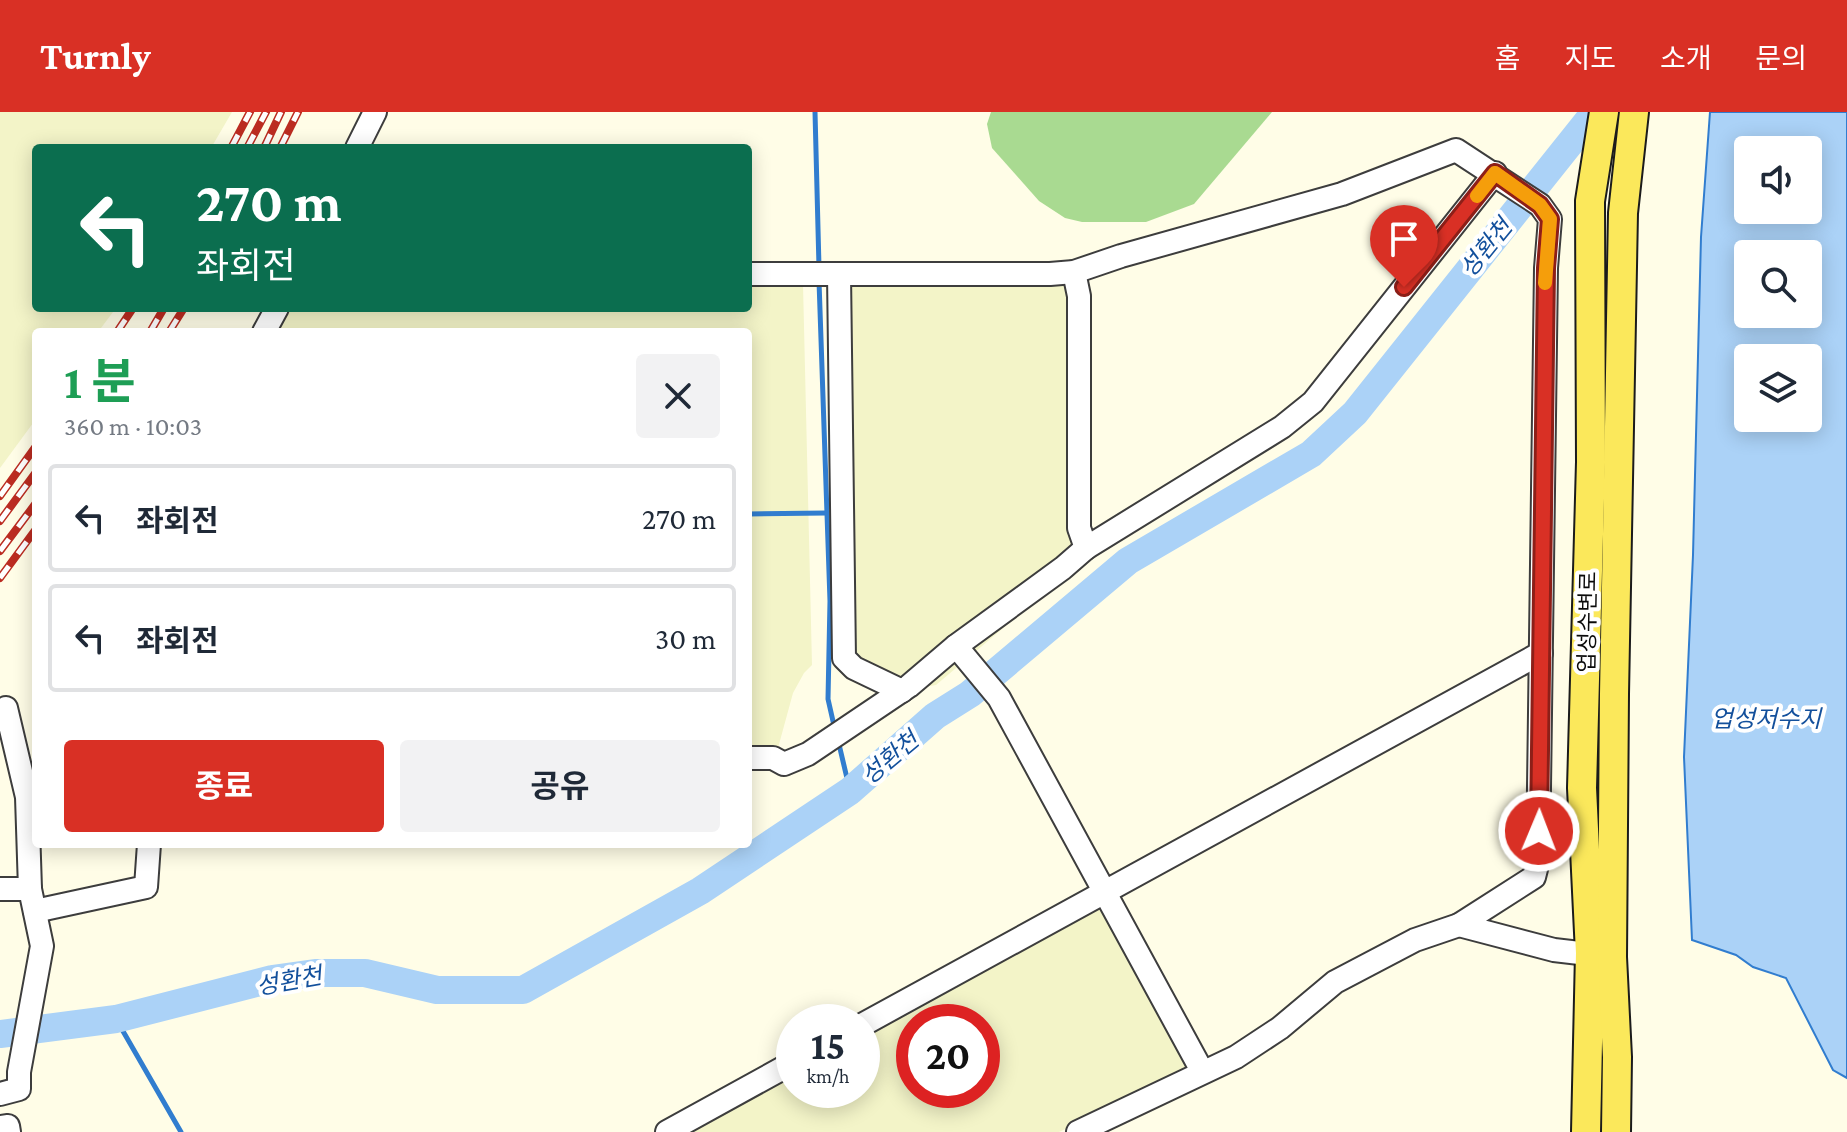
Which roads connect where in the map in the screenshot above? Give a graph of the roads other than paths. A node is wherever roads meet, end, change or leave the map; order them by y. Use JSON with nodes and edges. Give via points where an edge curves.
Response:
{"nodes":[{"id":1,"x":375,"y":112,"type":"edge"},
{"id":2,"x":1604,"y":112,"type":"edge"},
{"id":3,"x":1633,"y":114,"type":"edge"},
{"id":4,"x":359,"y":144,"type":"edge"},
{"id":5,"x":1504,"y":179,"type":"junction"},
{"id":6,"x":1074,"y":272,"type":"junction"},
{"id":7,"x":752,"y":274,"type":"edge"},
{"id":8,"x":826,"y":274,"type":"junction"},
{"id":9,"x":1086,"y":548,"type":"junction"},
{"id":10,"x":956,"y":646,"type":"junction"},
{"id":11,"x":1541,"y":653,"type":"junction"},
{"id":12,"x":902,"y":691,"type":"junction"},
{"id":13,"x":6,"y":708,"type":"dead end"},
{"id":14,"x":752,"y":758,"type":"edge"},
{"id":15,"x":149,"y":848,"type":"edge"},
{"id":16,"x":0,"y":889,"type":"edge"},
{"id":17,"x":1106,"y":891,"type":"junction"},
{"id":18,"x":33,"y":900,"type":"junction"},
{"id":19,"x":1459,"y":925,"type":"junction"},
{"id":20,"x":1601,"y":955,"type":"junction"},
{"id":21,"x":880,"y":1015,"type":"edge"},
{"id":22,"x":1202,"y":1071,"type":"junction"},
{"id":23,"x":776,"y":1072,"type":"edge"},
{"id":24,"x":0,"y":1094,"type":"edge"},
{"id":25,"x":0,"y":1127,"type":"edge"},
{"id":26,"x":9,"y":1132,"type":"edge"},
{"id":27,"x":667,"y":1132,"type":"edge"},
{"id":28,"x":1078,"y":1132,"type":"edge"},
{"id":29,"x":1586,"y":1132,"type":"edge"},
{"id":30,"x":1616,"y":1132,"type":"edge"}],
"edges":[{"from":1,"to":4,"type":"street"},
{"from":2,"to":20,"type":"main road","name":"업성수변로","via":[[1590,201],[1591,462],[1582,788]]},
{"from":3,"to":20,"type":"main road","name":"업성수변로","via":[[1623,213],[1614,678]]},
{"from":5,"to":6,"type":"street","via":[[1456,150],[1342,194]]},
{"from":5,"to":9,"type":"street","via":[[1313,402],[1282,427]]},
{"from":5,"to":11,"type":"street","via":[[1540,205],[1550,219]]},
{"from":6,"to":8,"type":"street"},
{"from":6,"to":9,"type":"street","via":[[1079,296],[1079,528]]},
{"from":7,"to":8,"type":"street"},
{"from":8,"to":12,"type":"street","via":[[844,658]]},
{"from":9,"to":10,"type":"street"},
{"from":10,"to":12,"type":"street"},
{"from":10,"to":17,"type":"street","via":[[999,698]]},
{"from":11,"to":17,"type":"street"},
{"from":11,"to":19,"type":"street","via":[[1534,877]]},
{"from":12,"to":14,"type":"street","via":[[808,754],[784,764]]},
{"from":13,"to":18,"type":"street","via":[[27,797]]},
{"from":15,"to":18,"type":"street","via":[[146,887]]},
{"from":16,"to":18,"type":"street"},
{"from":17,"to":21,"type":"street"},
{"from":17,"to":22,"type":"street"},
{"from":18,"to":24,"type":"street","via":[[42,946],[19,1089]]},
{"from":19,"to":20,"type":"street","via":[[1554,950]]},
{"from":19,"to":22,"type":"street","via":[[1415,940],[1335,982],[1264,1040]]},
{"from":20,"to":29,"type":"main road","name":"업성수변로"},
{"from":20,"to":30,"type":"main road","name":"업성수변로","via":[[1617,1057]]},
{"from":22,"to":28,"type":"street"},
{"from":23,"to":27,"type":"street"},
{"from":25,"to":26,"type":"street","via":[[8,1126]]}]}
